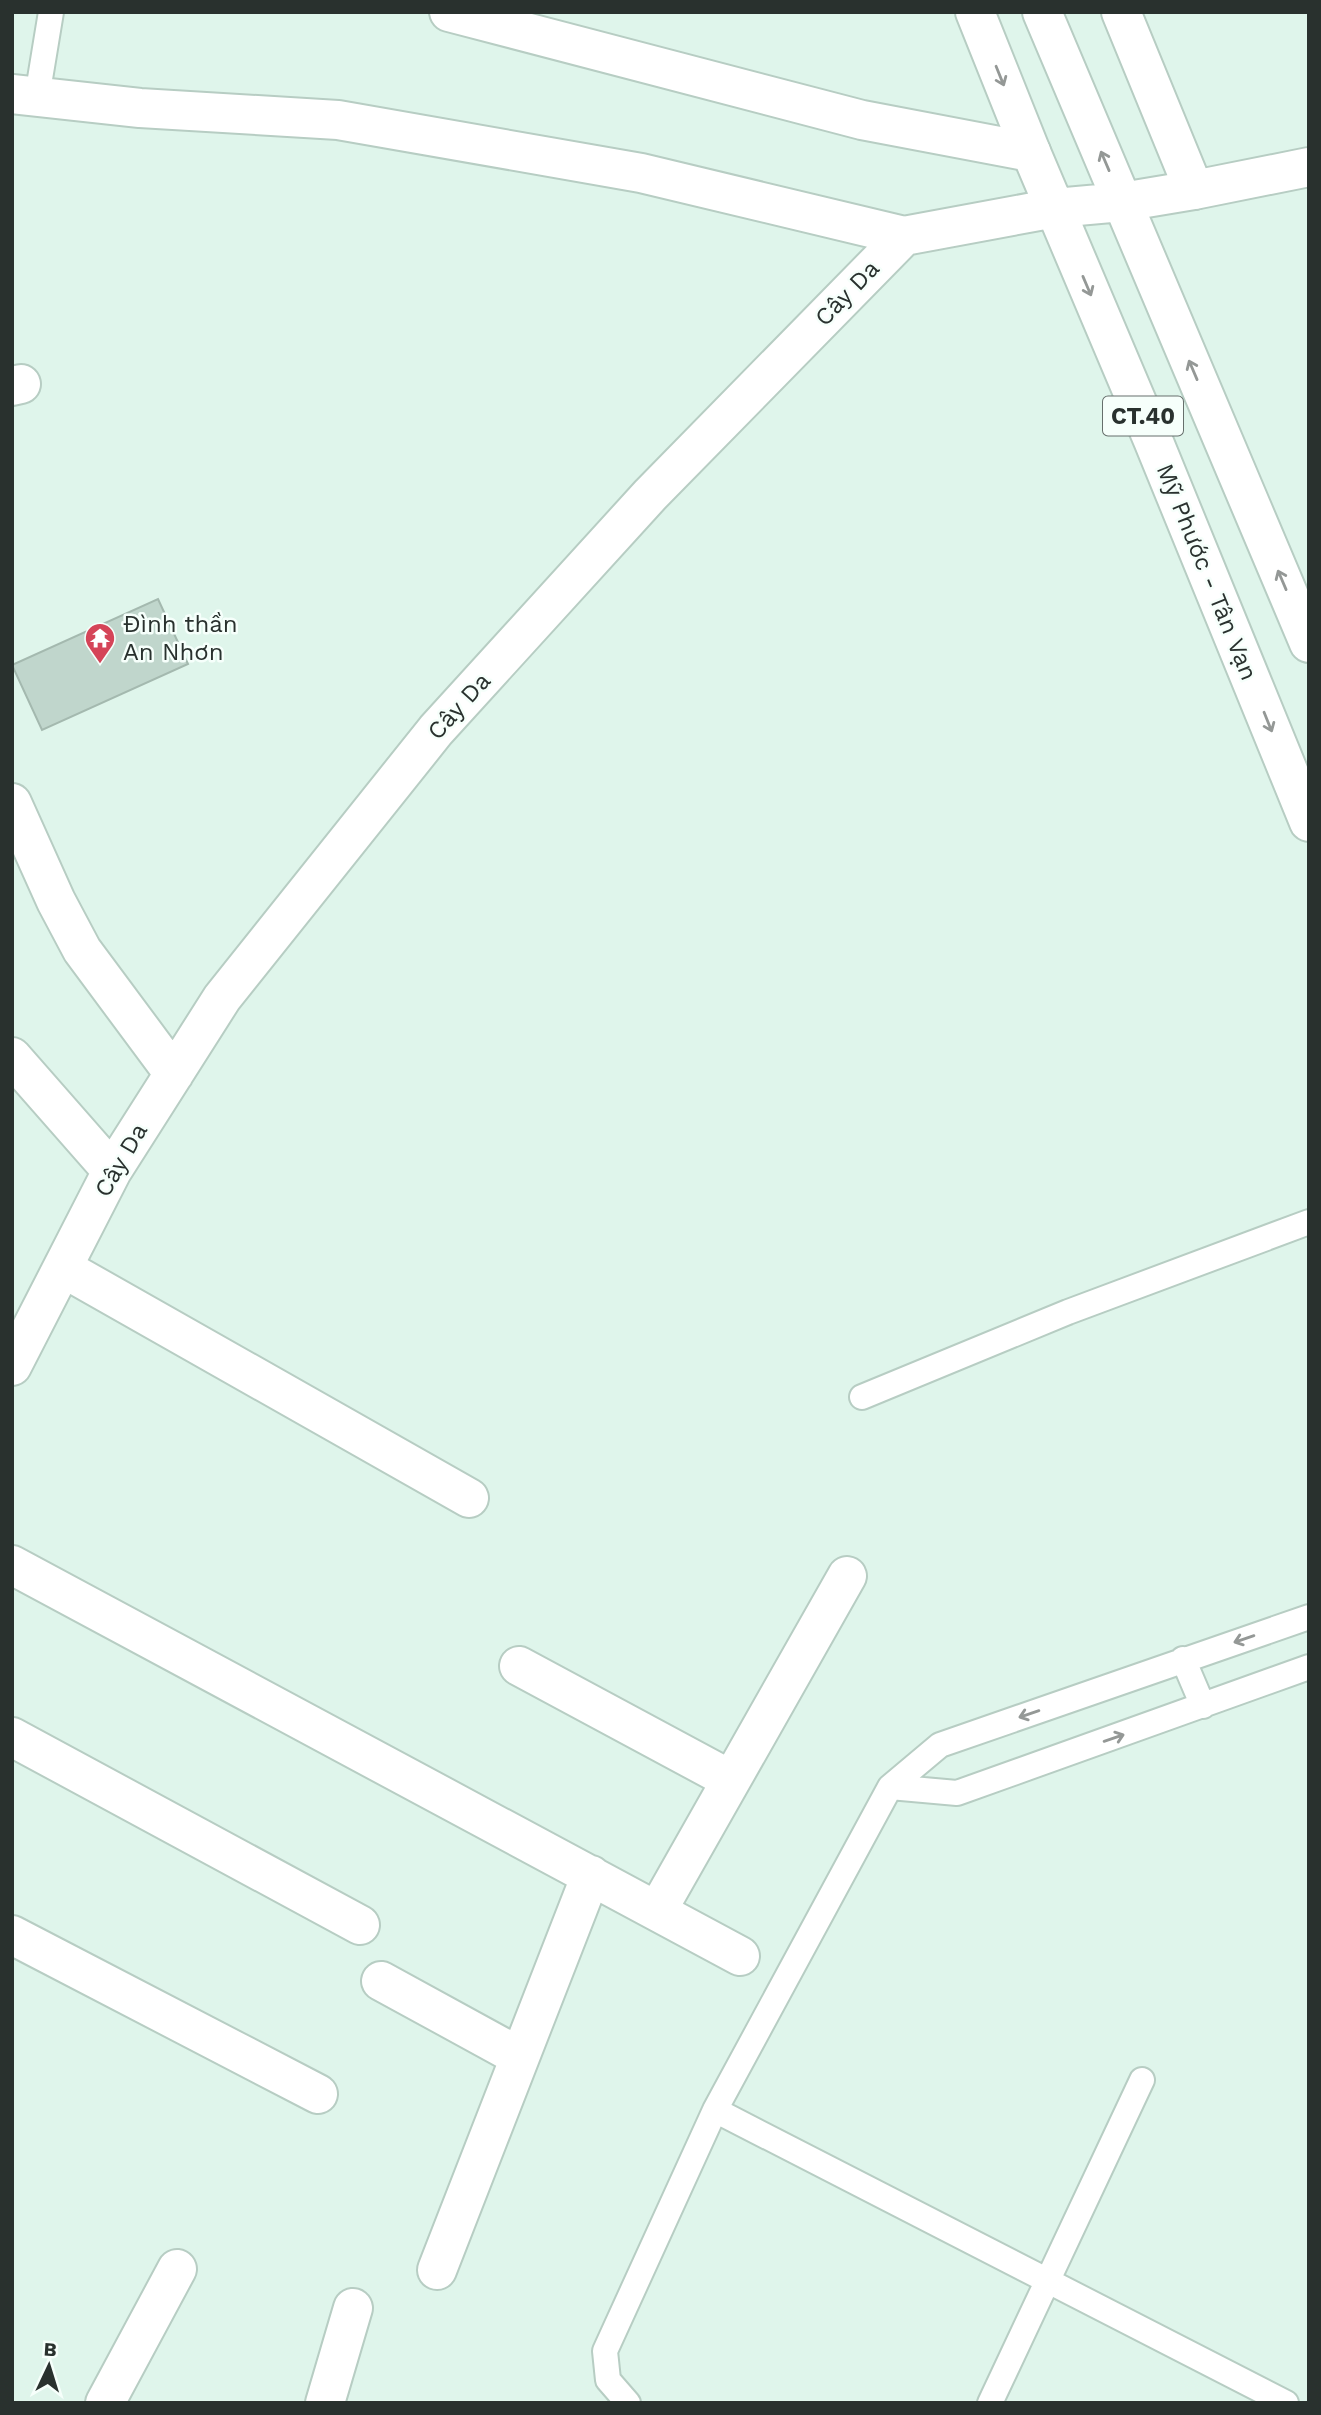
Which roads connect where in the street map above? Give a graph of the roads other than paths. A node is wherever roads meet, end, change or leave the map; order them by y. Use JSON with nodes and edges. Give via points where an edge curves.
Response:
{"nodes":[{"id":1,"x":51,"y":12,"type":"edge"},
{"id":2,"x":449,"y":12,"type":"edge"},
{"id":3,"x":975,"y":12,"type":"edge"},
{"id":4,"x":1042,"y":12,"type":"edge"},
{"id":5,"x":1121,"y":12,"type":"edge"},
{"id":6,"x":25,"y":95,"type":"edge"},
{"id":7,"x":1031,"y":152,"type":"junction"},
{"id":8,"x":1309,"y":167,"type":"edge"},
{"id":9,"x":1194,"y":190,"type":"junction"},
{"id":10,"x":1122,"y":202,"type":"junction"},
{"id":11,"x":1055,"y":208,"type":"junction"},
{"id":12,"x":904,"y":236,"type":"junction"},
{"id":13,"x":1309,"y":643,"type":"edge"},
{"id":14,"x":12,"y":803,"type":"edge"},
{"id":15,"x":1309,"y":822,"type":"edge"},
{"id":16,"x":20,"y":840,"type":"edge"},
{"id":17,"x":12,"y":1057,"type":"edge"},
{"id":18,"x":174,"y":1074,"type":"junction"},
{"id":19,"x":112,"y":1171,"type":"junction"},
{"id":20,"x":1309,"y":1223,"type":"edge"},
{"id":21,"x":63,"y":1268,"type":"junction"},
{"id":22,"x":12,"y":1366,"type":"edge"},
{"id":23,"x":862,"y":1397,"type":"dead end"},
{"id":24,"x":469,"y":1498,"type":"dead end"},
{"id":25,"x":12,"y":1565,"type":"edge"},
{"id":26,"x":847,"y":1576,"type":"dead end"},
{"id":27,"x":1309,"y":1616,"type":"edge"},
{"id":28,"x":1183,"y":1659,"type":"junction"},
{"id":29,"x":519,"y":1666,"type":"dead end"},
{"id":30,"x":1309,"y":1667,"type":"edge"},
{"id":31,"x":1203,"y":1706,"type":"junction"},
{"id":32,"x":12,"y":1737,"type":"edge"},
{"id":33,"x":731,"y":1780,"type":"junction"},
{"id":34,"x":890,"y":1787,"type":"junction"},
{"id":35,"x":591,"y":1875,"type":"junction"},
{"id":36,"x":657,"y":1911,"type":"junction"},
{"id":37,"x":360,"y":1925,"type":"dead end"},
{"id":38,"x":12,"y":1935,"type":"edge"},
{"id":39,"x":740,"y":1956,"type":"dead end"},
{"id":40,"x":381,"y":1980,"type":"dead end"},
{"id":41,"x":520,"y":2057,"type":"junction"},
{"id":42,"x":1142,"y":2080,"type":"dead end"},
{"id":43,"x":318,"y":2094,"type":"dead end"},
{"id":44,"x":715,"y":2110,"type":"junction"},
{"id":45,"x":177,"y":2269,"type":"dead end"},
{"id":46,"x":437,"y":2270,"type":"dead end"},
{"id":47,"x":1049,"y":2281,"type":"junction"},
{"id":48,"x":353,"y":2308,"type":"dead end"},
{"id":49,"x":106,"y":2403,"type":"edge"},
{"id":50,"x":325,"y":2403,"type":"edge"},
{"id":51,"x":628,"y":2403,"type":"edge"},
{"id":52,"x":990,"y":2403,"type":"edge"},
{"id":53,"x":1286,"y":2403,"type":"edge"}],
"edges":[{"from":1,"to":6,"type":"lane"},
{"from":2,"to":7,"type":"street","via":[[862,120]]},
{"from":3,"to":7,"type":"street","name":"Mỹ Phước - Tân Vạn","number":"CT.40","one_way":true},
{"from":10,"to":4,"type":"street","number":"CT.40","one_way":true},
{"from":5,"to":9,"type":"street"},
{"from":6,"to":12,"type":"street","via":[[140,108],[338,120],[641,173]]},
{"from":7,"to":11,"type":"street","name":"Mỹ Phước - Tân Vạn","number":"CT.40"},
{"from":8,"to":9,"type":"street"},
{"from":9,"to":10,"type":"street"},
{"from":10,"to":11,"type":"street"},
{"from":13,"to":10,"type":"street","number":"CT.40","one_way":true},
{"from":11,"to":12,"type":"street"},
{"from":11,"to":15,"type":"street","name":"Mỹ Phước - Tân Vạn","number":"CT.40","one_way":true},
{"from":12,"to":18,"type":"street","name":"Cây Da","via":[[650,495],[436,730],[222,998]]},
{"from":14,"to":16,"type":"street"},
{"from":16,"to":18,"type":"street","via":[[82,950]]},
{"from":17,"to":19,"type":"street"},
{"from":18,"to":19,"type":"street","name":"Cây Da"},
{"from":19,"to":21,"type":"street","name":"Cây Da"},
{"from":20,"to":23,"type":"lane","via":[[1068,1312]]},
{"from":21,"to":22,"type":"street","name":"Cây Da"},
{"from":21,"to":24,"type":"street"},
{"from":25,"to":35,"type":"street"},
{"from":26,"to":33,"type":"street"},
{"from":27,"to":28,"type":"lane","one_way":true},
{"from":28,"to":31,"type":"lane"},
{"from":28,"to":34,"type":"lane","one_way":true,"via":[[940,1745]]},
{"from":29,"to":33,"type":"street"},
{"from":30,"to":31,"type":"lane"},
{"from":34,"to":31,"type":"lane","one_way":true,"via":[[957,1793]]},
{"from":32,"to":37,"type":"street"},
{"from":33,"to":36,"type":"street"},
{"from":34,"to":44,"type":"lane"},
{"from":35,"to":36,"type":"street"},
{"from":35,"to":41,"type":"street"},
{"from":36,"to":39,"type":"street"},
{"from":38,"to":43,"type":"street"},
{"from":40,"to":41,"type":"street"},
{"from":41,"to":46,"type":"street"},
{"from":42,"to":47,"type":"lane"},
{"from":44,"to":47,"type":"lane"},
{"from":44,"to":51,"type":"lane","via":[[605,2351],[608,2380]]},
{"from":45,"to":49,"type":"street"},
{"from":47,"to":52,"type":"lane"},
{"from":47,"to":53,"type":"lane"},
{"from":48,"to":50,"type":"street"}]}
